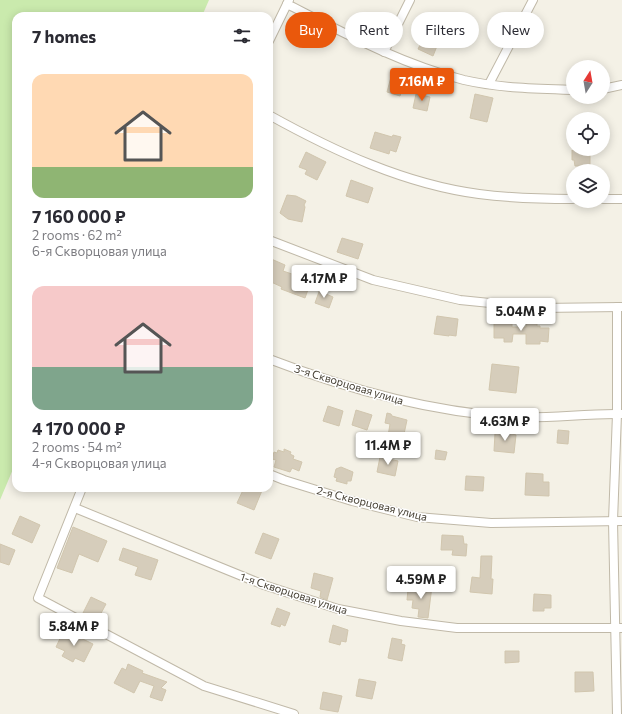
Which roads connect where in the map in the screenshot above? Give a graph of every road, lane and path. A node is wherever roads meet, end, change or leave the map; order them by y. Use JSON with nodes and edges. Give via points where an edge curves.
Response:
{"nodes":[{"id":1,"x":410,"y":0,"type":"edge"},
{"id":2,"x":533,"y":0,"type":"edge"},
{"id":3,"x":288,"y":2,"type":"edge"},
{"id":4,"x":273,"y":33,"type":"edge"},
{"id":5,"x":384,"y":52,"type":"junction"},
{"id":6,"x":489,"y":84,"type":"junction"},
{"id":7,"x":622,"y":84,"type":"edge"},
{"id":8,"x":610,"y":87,"type":"edge"},
{"id":9,"x":566,"y":90,"type":"edge"},
{"id":10,"x":273,"y":117,"type":"edge"},
{"id":11,"x":622,"y":198,"type":"edge"},
{"id":12,"x":566,"y":199,"type":"edge"},
{"id":13,"x":610,"y":199,"type":"edge"},
{"id":14,"x":273,"y":242,"type":"edge"},
{"id":15,"x":620,"y":307,"type":"edge"},
{"id":16,"x":273,"y":361,"type":"edge"},
{"id":17,"x":620,"y":414,"type":"edge"},
{"id":18,"x":273,"y":476,"type":"edge"},
{"id":19,"x":81,"y":492,"type":"edge"},
{"id":20,"x":75,"y":508,"type":"junction"},
{"id":21,"x":618,"y":521,"type":"edge"},
{"id":22,"x":619,"y":628,"type":"edge"},
{"id":23,"x":294,"y":714,"type":"edge"},
{"id":24,"x":617,"y":714,"type":"edge"}],
"edges":[{"from":1,"to":5,"type":"street"},
{"from":2,"to":6,"type":"street"},
{"from":3,"to":4,"type":"street"},
{"from":3,"to":5,"type":"street"},
{"from":5,"to":6,"type":"street","via":[[403,61],[464,80]]},
{"from":6,"to":9,"type":"street","via":[[525,89]]},
{"from":7,"to":8,"type":"street"},
{"from":10,"to":12,"type":"street","via":[[360,160],[418,181],[478,194]]},
{"from":11,"to":13,"type":"street"},
{"from":14,"to":15,"type":"street","via":[[373,280],[460,300],[540,308]]},
{"from":15,"to":17,"type":"street"},
{"from":16,"to":17,"type":"street","name":"3-я Скворцовая улица","via":[[379,396],[446,410],[514,417]]},
{"from":17,"to":21,"type":"street"},
{"from":18,"to":21,"type":"street","name":"2-я Скворцовая улица","via":[[417,517],[491,523]]},
{"from":19,"to":20,"type":"street"},
{"from":20,"to":22,"type":"street","name":"1-я Скворцовая улица","via":[[264,585],[338,609],[457,628]]},
{"from":20,"to":23,"type":"street","via":[[38,598],[204,686]]},
{"from":21,"to":22,"type":"street"},
{"from":22,"to":24,"type":"street"}]}
